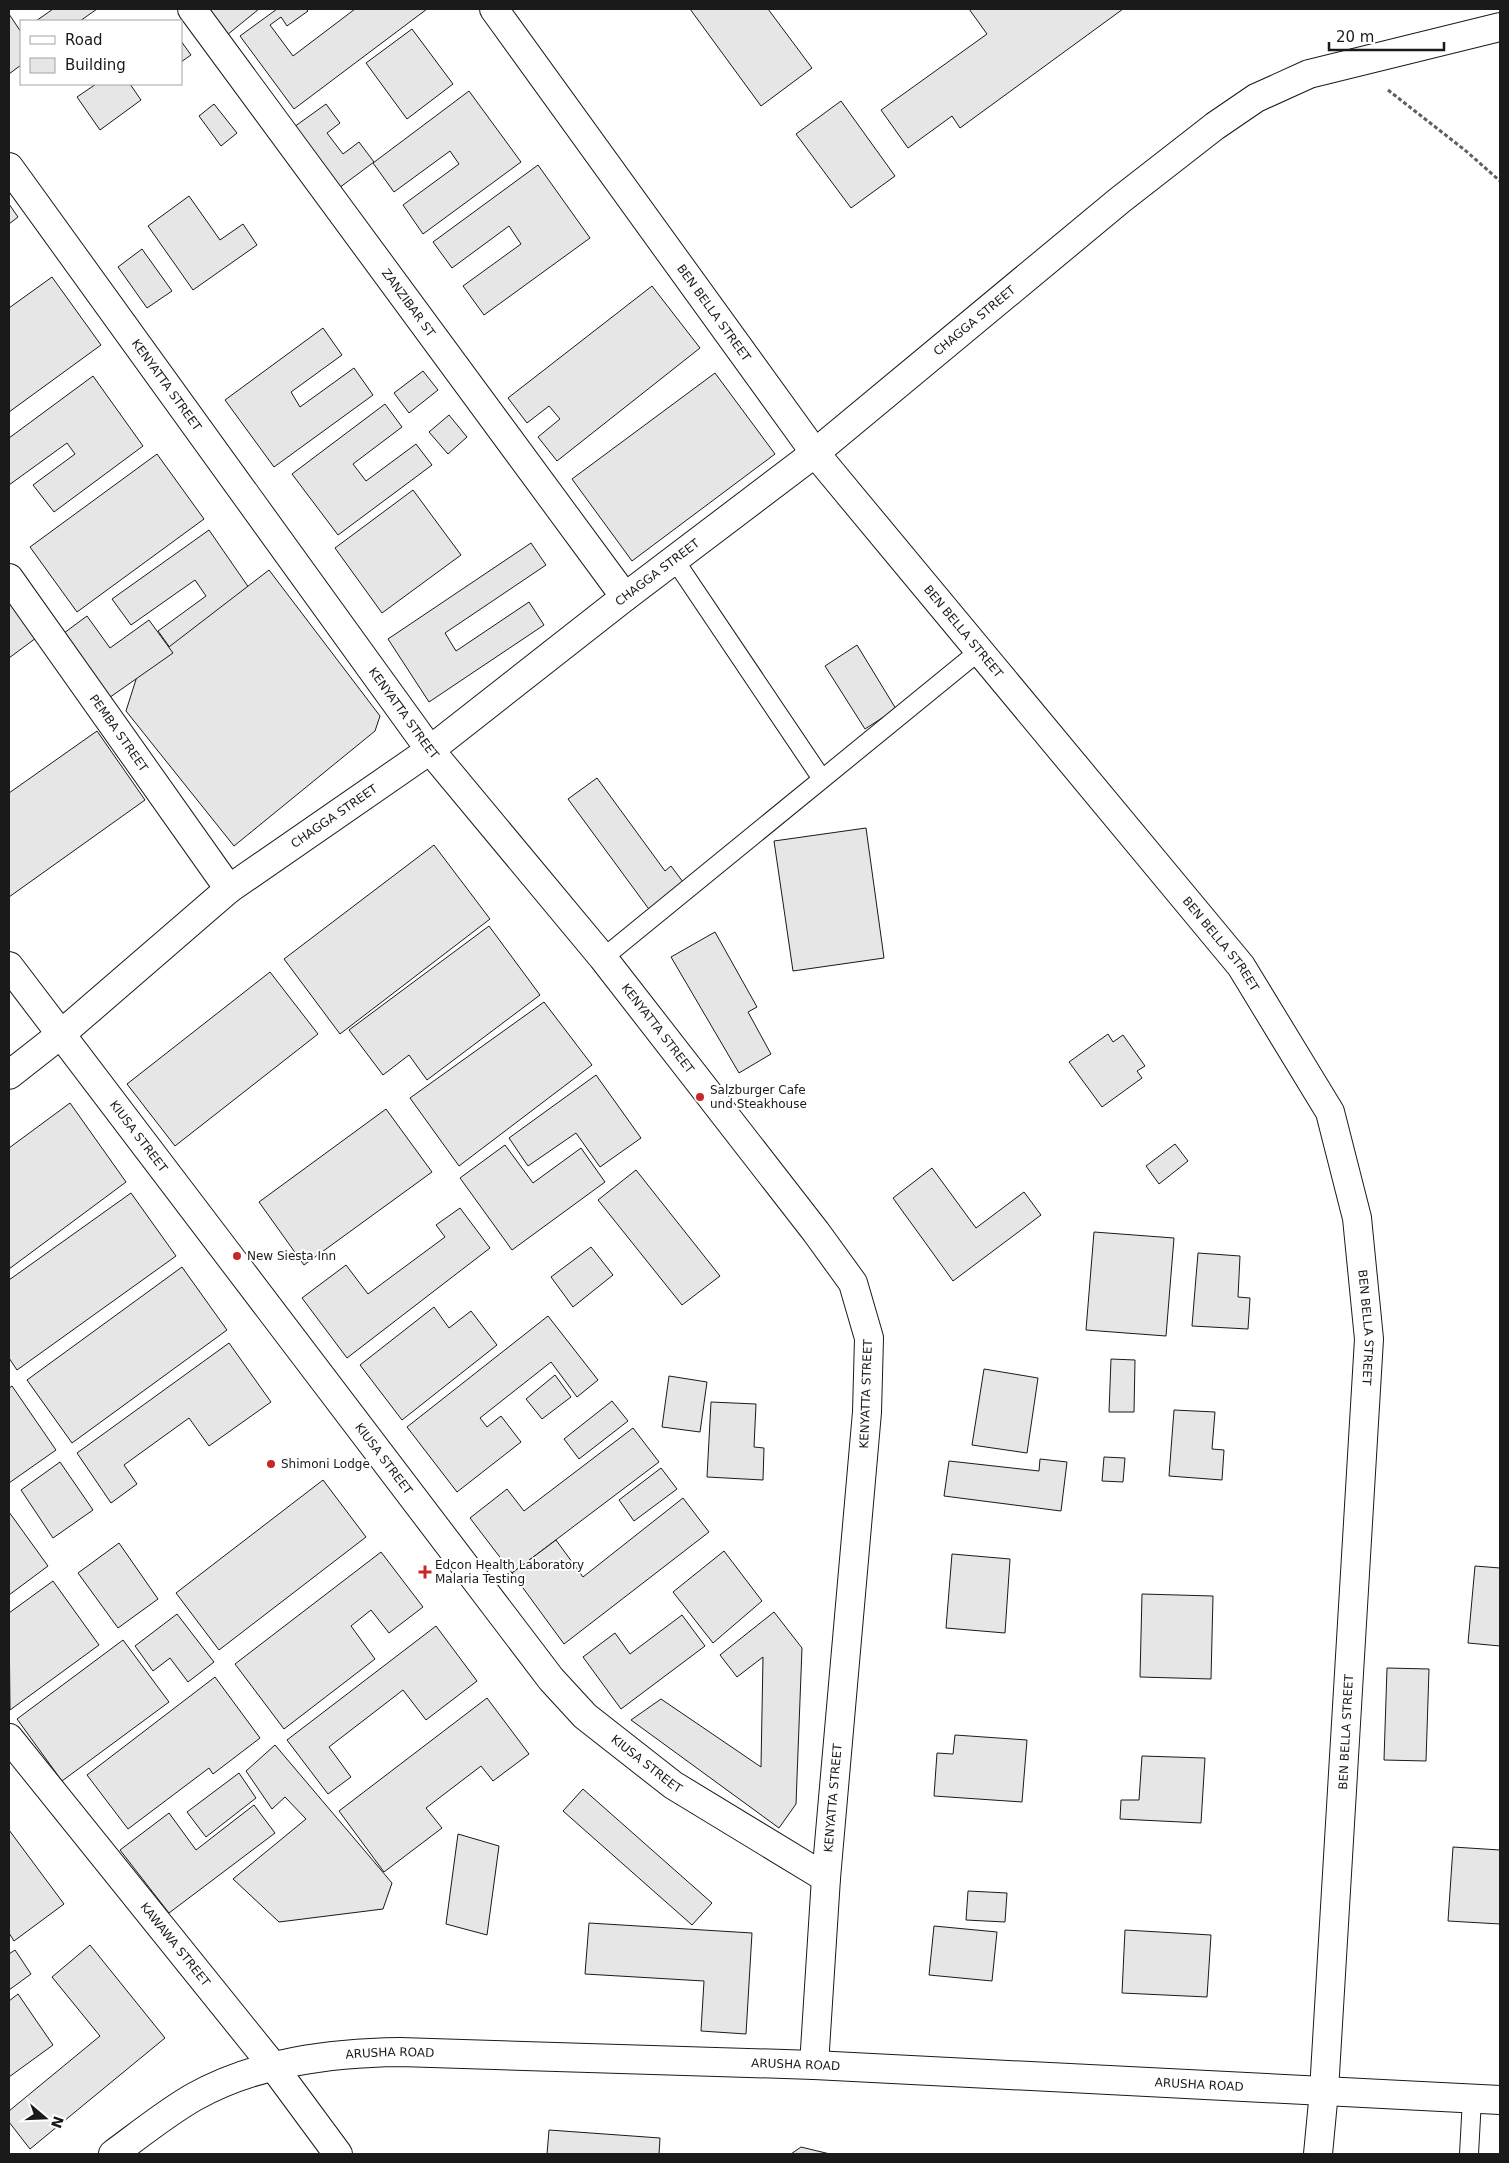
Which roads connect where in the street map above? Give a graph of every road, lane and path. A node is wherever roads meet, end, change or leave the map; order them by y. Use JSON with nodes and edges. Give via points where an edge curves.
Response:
{"nodes":[{"id":1,"x":192,"y":9,"type":"edge"},
{"id":2,"x":494,"y":9,"type":"edge"},
{"id":3,"x":1500,"y":27,"type":"edge"},
{"id":4,"x":1354,"y":63,"type":"junction"},
{"id":5,"x":9,"y":167,"type":"edge"},
{"id":6,"x":1500,"y":181,"type":"edge"},
{"id":7,"x":815,"y":453,"type":"junction"},
{"id":8,"x":674,"y":559,"type":"junction"},
{"id":9,"x":9,"y":578,"type":"edge"},
{"id":10,"x":625,"y":597,"type":"junction"},
{"id":11,"x":978,"y":652,"type":"junction"},
{"id":12,"x":430,"y":750,"type":"junction"},
{"id":13,"x":822,"y":779,"type":"junction"},
{"id":14,"x":229,"y":889,"type":"junction"},
{"id":15,"x":603,"y":958,"type":"junction"},
{"id":16,"x":9,"y":966,"type":"edge"},
{"id":17,"x":60,"y":1035,"type":"junction"},
{"id":18,"x":9,"y":1075,"type":"edge"},
{"id":19,"x":9,"y":1738,"type":"edge"},
{"id":20,"x":826,"y":1878,"type":"junction"},
{"id":21,"x":814,"y":2065,"type":"junction"},
{"id":22,"x":273,"y":2066,"type":"junction"},
{"id":23,"x":1324,"y":2091,"type":"junction"},
{"id":24,"x":1472,"y":2099,"type":"junction"},
{"id":25,"x":1500,"y":2100,"type":"edge"},
{"id":26,"x":114,"y":2154,"type":"edge"},
{"id":27,"x":338,"y":2154,"type":"edge"},
{"id":28,"x":1318,"y":2154,"type":"edge"},
{"id":29,"x":1469,"y":2154,"type":"edge"}],
"edges":[{"from":1,"to":10,"type":"street","name":"ZANZIBAR ST"},
{"from":2,"to":7,"type":"street","name":"BEN BELLA STREET"},
{"from":3,"to":4,"type":"street","name":"CHAGGA STREET"},
{"from":4,"to":6,"type":"path"},
{"from":4,"to":7,"type":"street","name":"CHAGGA STREET","via":[[1309,74],[1256,98],[1207,131]]},
{"from":5,"to":12,"type":"street","name":"KENYATTA STREET"},
{"from":7,"to":8,"type":"street","name":"CHAGGA STREET"},
{"from":7,"to":11,"type":"street","name":"BEN BELLA STREET"},
{"from":8,"to":10,"type":"street","name":"CHAGGA STREET"},
{"from":8,"to":13,"type":"lane"},
{"from":9,"to":14,"type":"street","name":"PEMBA STREET"},
{"from":10,"to":12,"type":"street","name":"CHAGGA STREET"},
{"from":11,"to":13,"type":"lane"},
{"from":11,"to":23,"type":"street","name":"BEN BELLA STREET","via":[[1241,966],[1330,1112],[1356,1218],[1369,1339]]},
{"from":12,"to":14,"type":"street","name":"CHAGGA STREET"},
{"from":12,"to":15,"type":"street","name":"KENYATTA STREET"},
{"from":13,"to":15,"type":"lane"},
{"from":14,"to":17,"type":"street","name":"CHAGGA STREET"},
{"from":15,"to":20,"type":"street","name":"KENYATTA STREET","via":[[853,1283],[869,1338],[866,1422]]},
{"from":16,"to":17,"type":"street","name":"KIUSA STREET"},
{"from":17,"to":18,"type":"street","name":"CHAGGA STREET"},
{"from":17,"to":20,"type":"street","name":"KIUSA STREET","via":[[551,1679],[585,1716],[673,1785]]},
{"from":19,"to":22,"type":"street","name":"KAWAWA STREET"},
{"from":20,"to":21,"type":"street","name":"KENYATTA STREET"},
{"from":21,"to":22,"type":"street","name":"ARUSHA ROAD","via":[[400,2052],[359,2053]]},
{"from":21,"to":23,"type":"street","name":"ARUSHA ROAD"},
{"from":22,"to":26,"type":"street","name":"ARUSHA ROAD","via":[[194,2097]]},
{"from":22,"to":27,"type":"street","name":"KAWAWA STREET"},
{"from":23,"to":24,"type":"street","name":"ARUSHA ROAD"},
{"from":23,"to":28,"type":"street","name":"BEN BELLA STREET"},
{"from":24,"to":25,"type":"street","name":"ARUSHA ROAD"},
{"from":24,"to":29,"type":"lane"}]}
